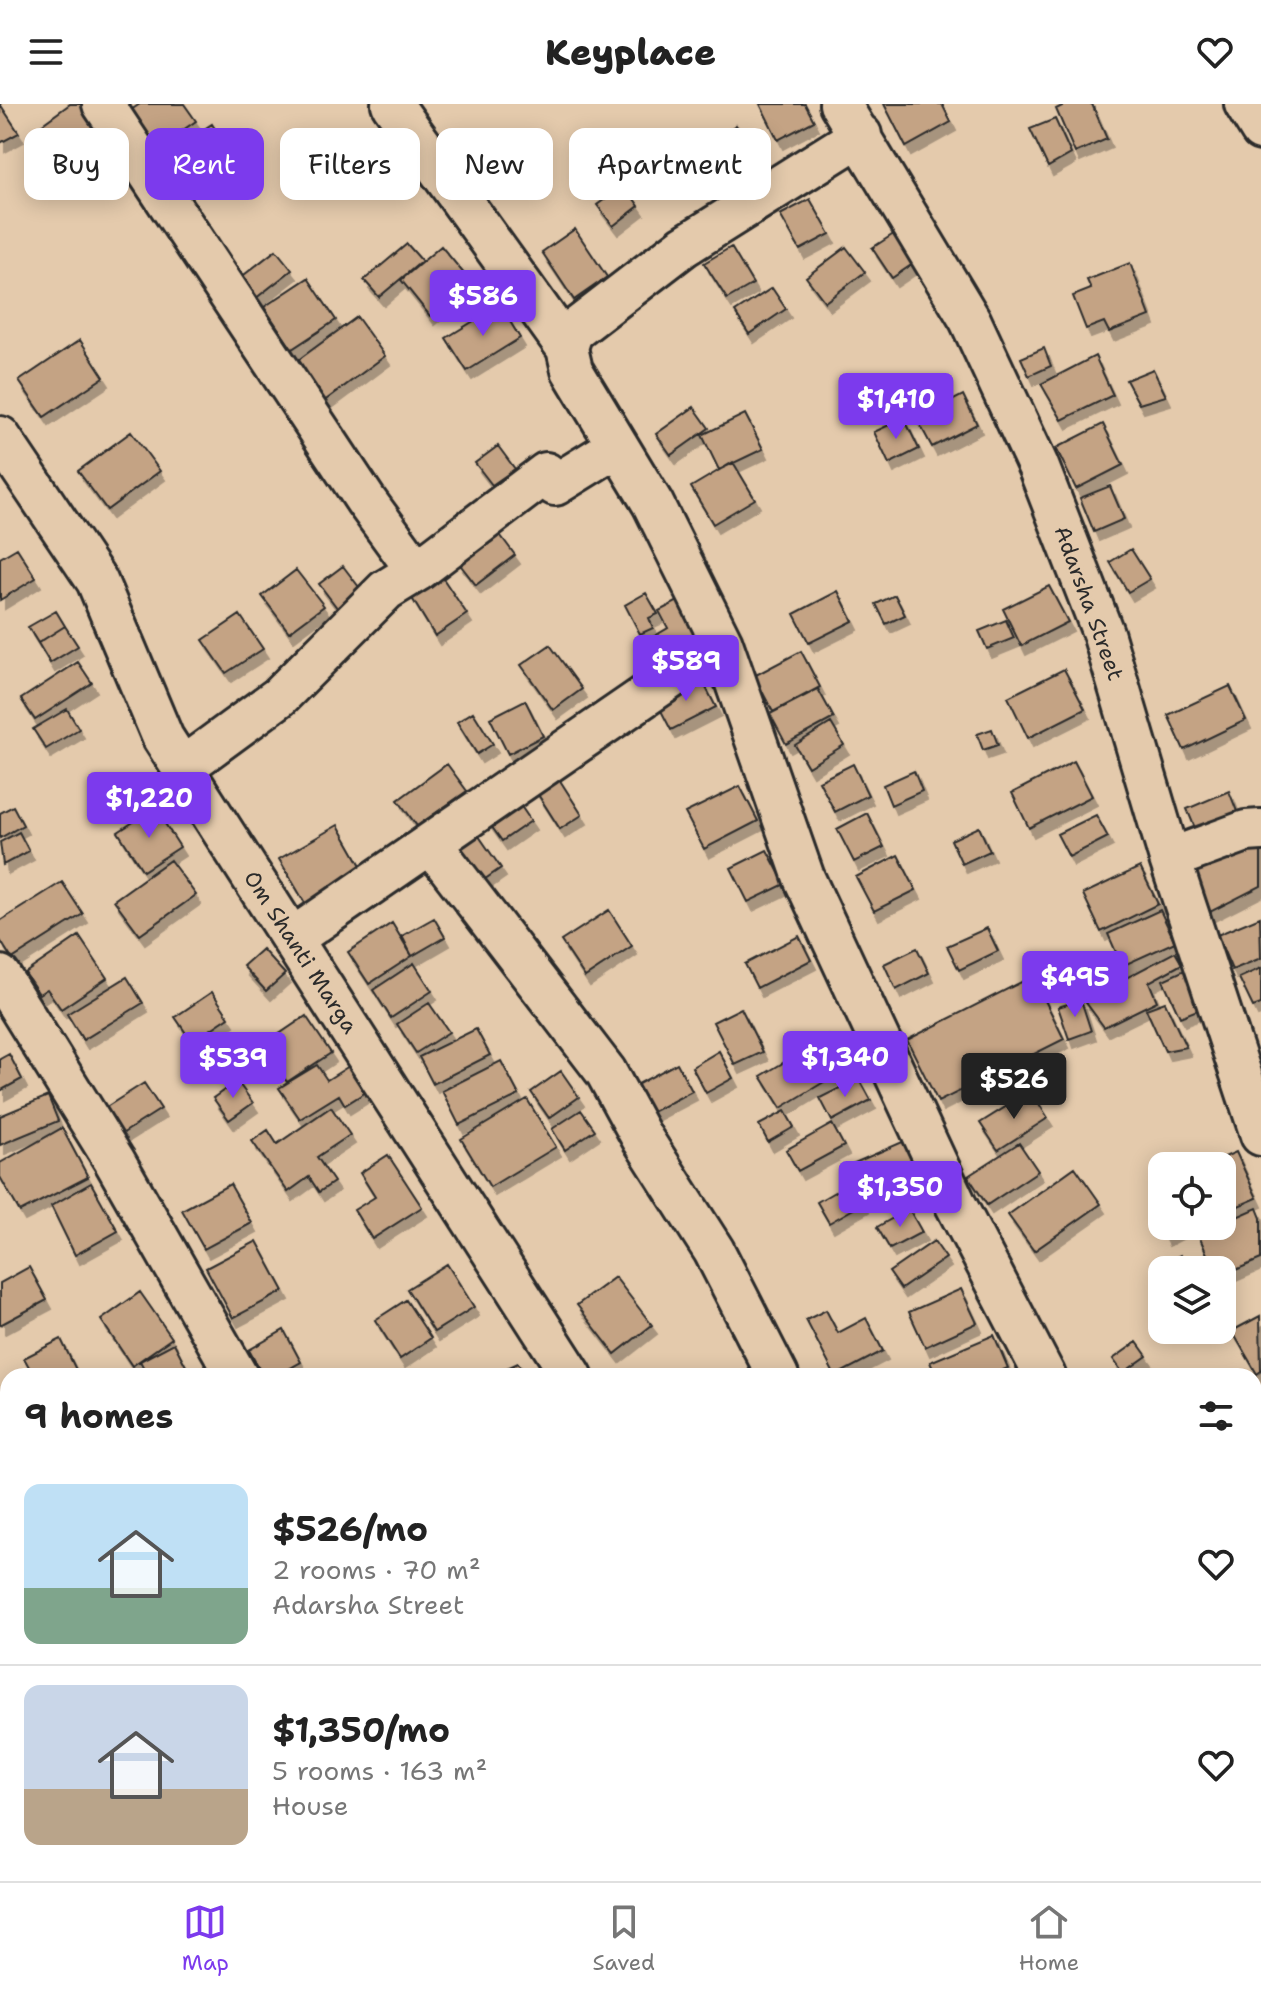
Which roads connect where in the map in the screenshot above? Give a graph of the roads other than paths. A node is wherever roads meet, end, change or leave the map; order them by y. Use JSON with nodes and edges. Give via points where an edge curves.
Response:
{"nodes":[{"id":1,"x":103,"y":104,"type":"edge"},
{"id":2,"x":392,"y":104,"type":"edge"},
{"id":3,"x":1245,"y":104,"type":"edge"},
{"id":4,"x":850,"y":119,"type":"edge"},
{"id":5,"x":1261,"y":130,"type":"edge"},
{"id":6,"x":567,"y":348,"type":"junction"},
{"id":7,"x":0,"y":437,"type":"edge"},
{"id":8,"x":618,"y":446,"type":"junction"},
{"id":9,"x":417,"y":571,"type":"junction"},
{"id":10,"x":722,"y":643,"type":"junction"},
{"id":11,"x":182,"y":768,"type":"junction"},
{"id":12,"x":1261,"y":830,"type":"edge"},
{"id":13,"x":432,"y":845,"type":"junction"},
{"id":14,"x":1170,"y":859,"type":"junction"},
{"id":15,"x":293,"y":938,"type":"junction"},
{"id":16,"x":0,"y":976,"type":"edge"},
{"id":17,"x":1261,"y":1135,"type":"edge"},
{"id":18,"x":232,"y":1368,"type":"edge"},
{"id":19,"x":567,"y":1368,"type":"edge"},
{"id":20,"x":774,"y":1368,"type":"edge"},
{"id":21,"x":1041,"y":1368,"type":"edge"}],
"edges":[{"from":1,"to":9,"type":"street"},
{"from":2,"to":6,"type":"street"},
{"from":3,"to":5,"type":"street"},
{"from":4,"to":6,"type":"street","via":[[572,332]]},
{"from":4,"to":14,"type":"street","name":"Adarsha Street","via":[[970,320],[1038,466],[1103,633]]},
{"from":6,"to":8,"type":"street","via":[[572,370]]},
{"from":7,"to":11,"type":"street","name":"Om Shanti Marga","via":[[97,581],[163,738]]},
{"from":8,"to":9,"type":"street","via":[[555,485],[546,473]]},
{"from":8,"to":10,"type":"street"},
{"from":9,"to":11,"type":"street","via":[[386,590],[279,697]]},
{"from":10,"to":13,"type":"street"},
{"from":10,"to":21,"type":"street","via":[[804,878],[943,1178]]},
{"from":11,"to":15,"type":"street","name":"Om Shanti Marga"},
{"from":12,"to":14,"type":"street"},
{"from":13,"to":15,"type":"street"},
{"from":13,"to":20,"type":"street","via":[[606,1072],[714,1251]]},
{"from":14,"to":17,"type":"street","name":"Adarsha Street"},
{"from":15,"to":19,"type":"street","name":"Om Shanti Marga"},
{"from":16,"to":18,"type":"street","via":[[114,1160]]}]}
